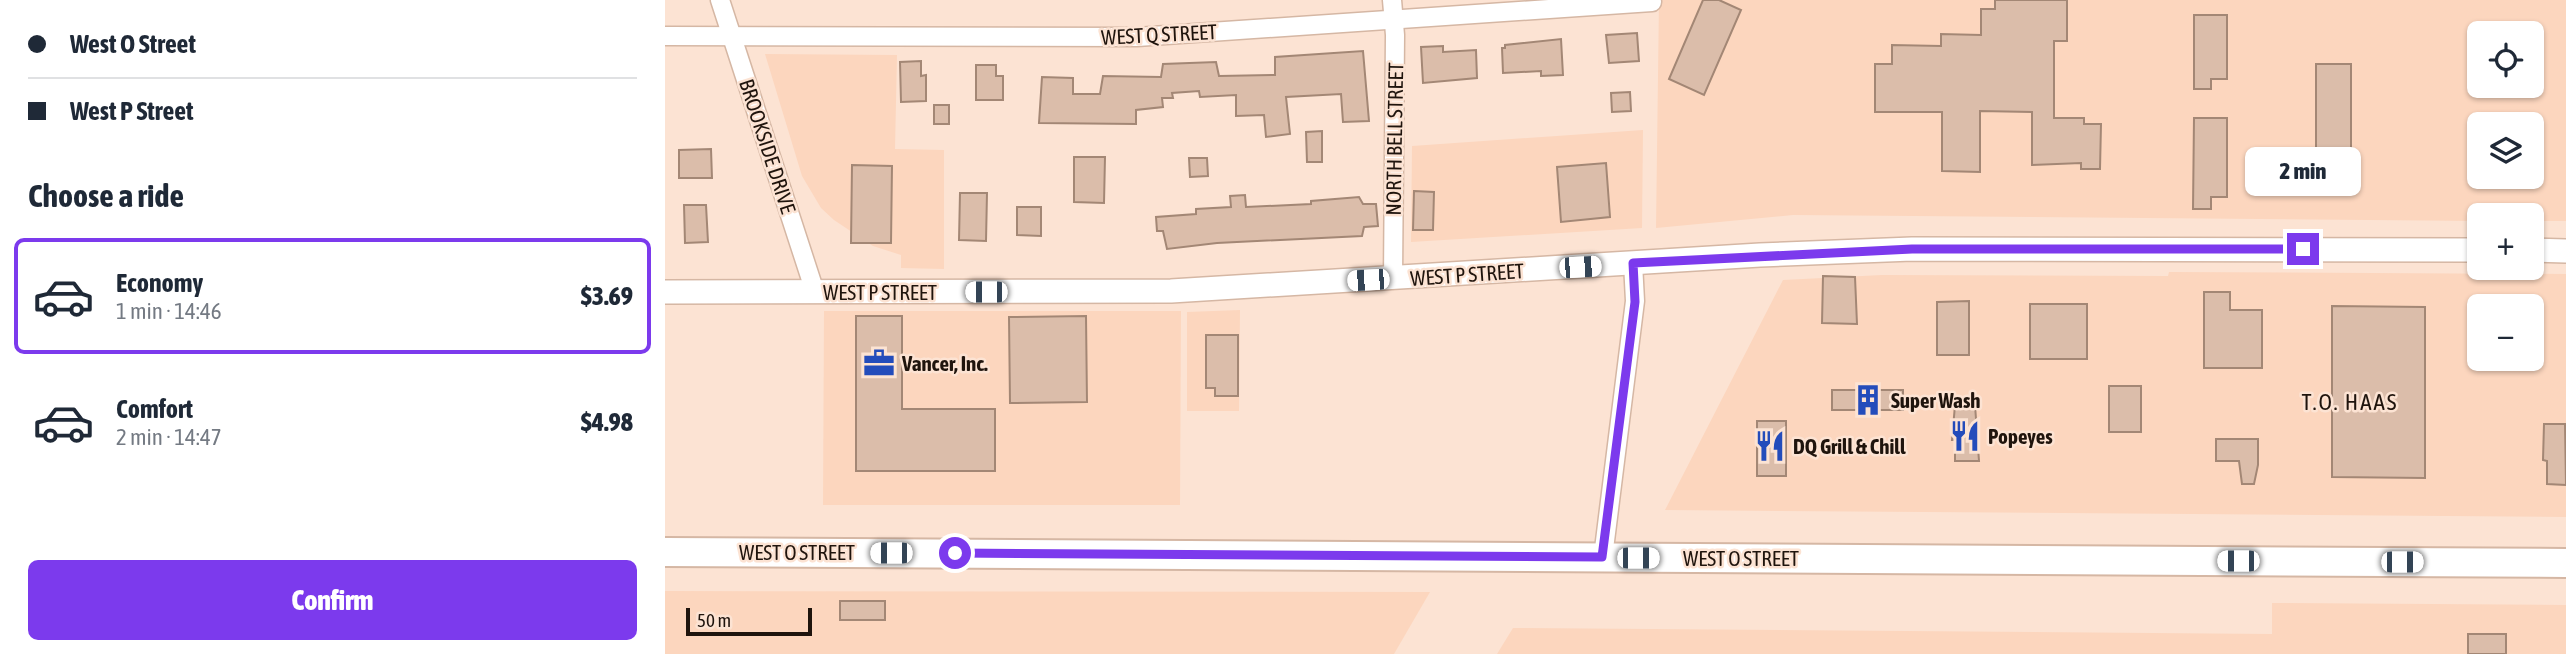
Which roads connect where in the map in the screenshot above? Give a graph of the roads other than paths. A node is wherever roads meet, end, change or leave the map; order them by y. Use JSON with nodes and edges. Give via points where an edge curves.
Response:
{"nodes":[{"id":1,"x":720,"y":0,"type":"edge"},
{"id":2,"x":1392,"y":0,"type":"edge"},
{"id":3,"x":1652,"y":2,"type":"dead end"},
{"id":4,"x":1394,"y":18,"type":"junction"},
{"id":5,"x":732,"y":35,"type":"junction"},
{"id":6,"x":665,"y":36,"type":"edge"},
{"id":7,"x":2467,"y":250,"type":"edge"},
{"id":8,"x":2544,"y":250,"type":"edge"},
{"id":9,"x":2566,"y":251,"type":"edge"},
{"id":10,"x":1633,"y":263,"type":"junction"},
{"id":11,"x":1393,"y":278,"type":"junction"},
{"id":12,"x":665,"y":292,"type":"edge"},
{"id":13,"x":815,"y":292,"type":"junction"},
{"id":14,"x":665,"y":552,"type":"edge"},
{"id":15,"x":1602,"y":557,"type":"junction"},
{"id":16,"x":2566,"y":564,"type":"edge"}],
"edges":[{"from":1,"to":5,"type":"street","name":"BROOKSIDE DRIVE"},
{"from":2,"to":4,"type":"street","name":"NORTH BELL STREET"},
{"from":3,"to":4,"type":"street","name":"WEST Q STREET"},
{"from":4,"to":5,"type":"street","name":"WEST Q STREET","via":[[1137,37]]},
{"from":4,"to":11,"type":"street","name":"NORTH BELL STREET"},
{"from":5,"to":6,"type":"street","name":"WEST Q STREET"},
{"from":5,"to":13,"type":"street","name":"BROOKSIDE DRIVE"},
{"from":7,"to":10,"type":"street","name":"WEST P STREET","via":[[1912,249]]},
{"from":8,"to":9,"type":"street"},
{"from":10,"to":11,"type":"street","name":"WEST P STREET"},
{"from":10,"to":15,"type":"street","via":[[1635,302]]},
{"from":11,"to":13,"type":"street","name":"WEST P STREET","via":[[1171,291]]},
{"from":12,"to":13,"type":"street","name":"WEST P STREET"},
{"from":14,"to":15,"type":"main road","name":"WEST O STREET"},
{"from":15,"to":16,"type":"main road","name":"WEST O STREET"}]}
